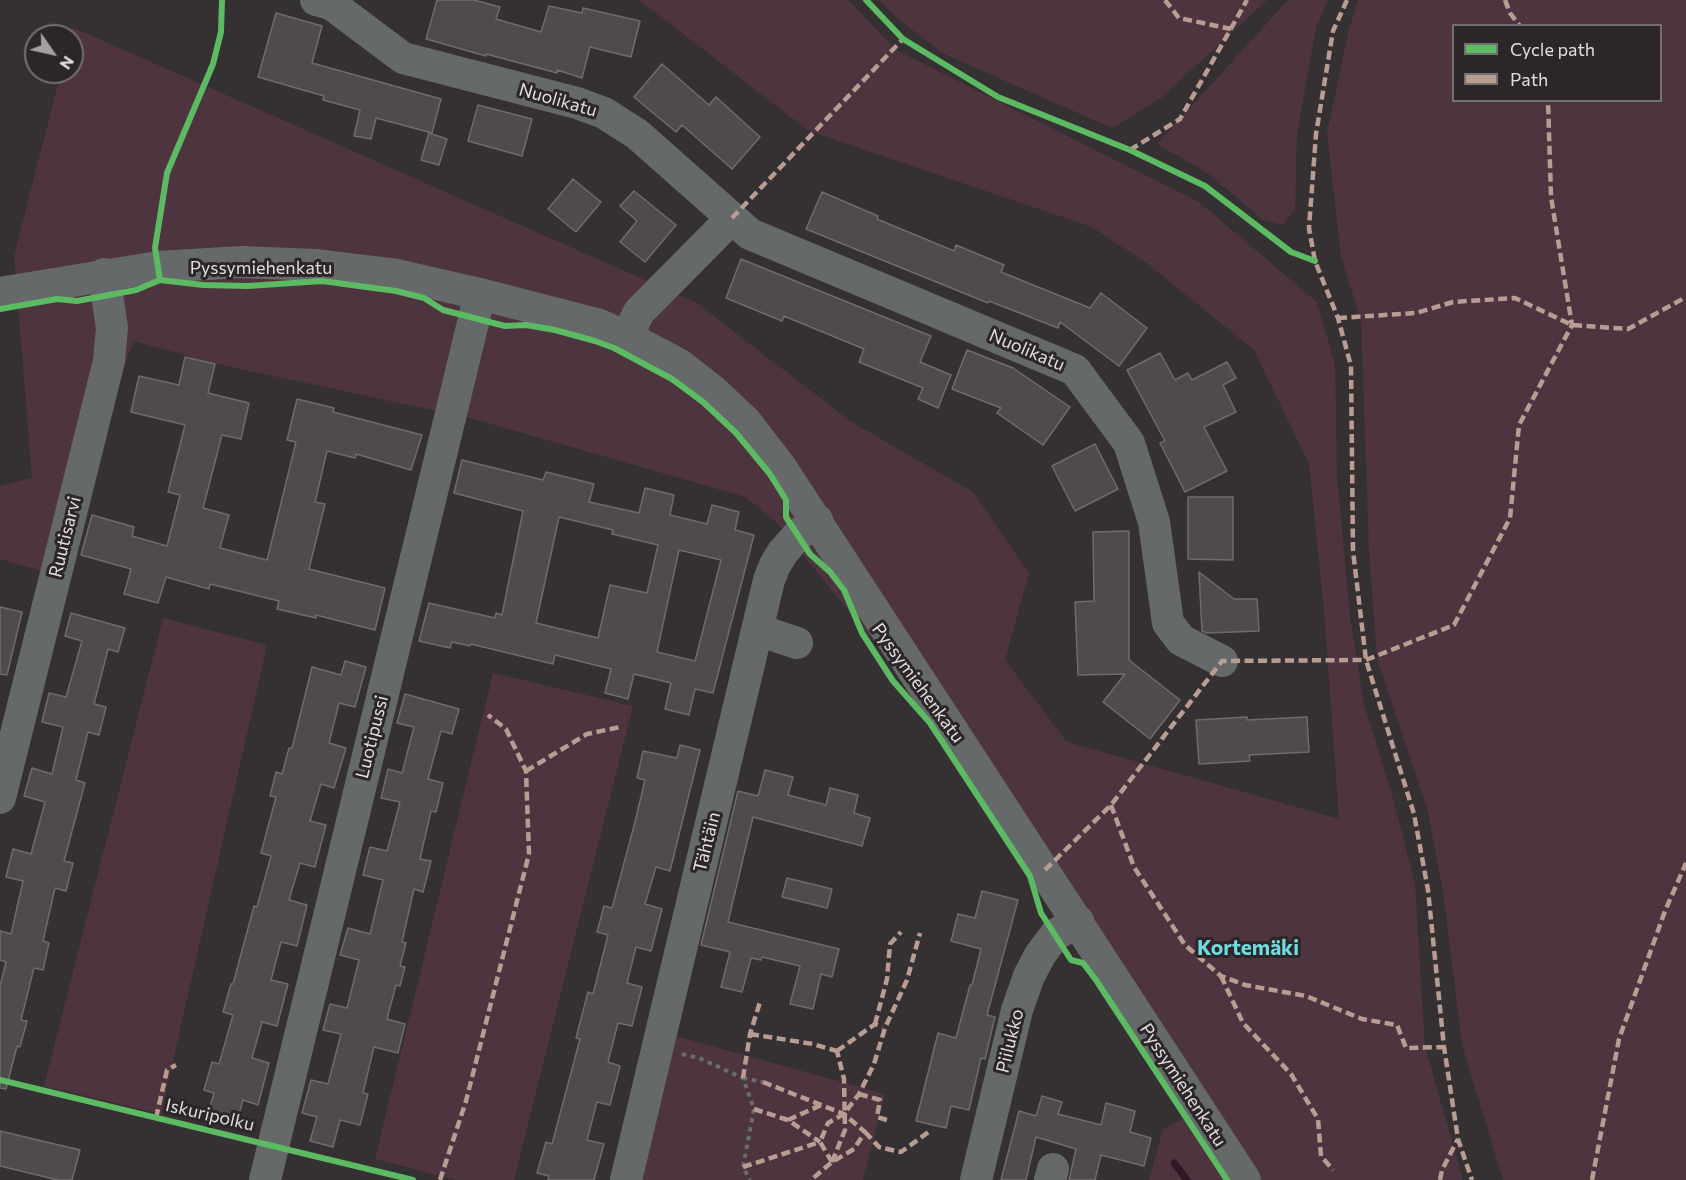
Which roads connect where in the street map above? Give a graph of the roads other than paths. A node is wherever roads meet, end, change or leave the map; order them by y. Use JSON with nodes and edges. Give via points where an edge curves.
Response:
{"nodes":[{"id":1,"x":316,"y":0,"type":"edge"},
{"id":2,"x":732,"y":218,"type":"junction"},
{"id":3,"x":104,"y":274,"type":"junction"},
{"id":4,"x":0,"y":293,"type":"edge"},
{"id":5,"x":480,"y":294,"type":"junction"},
{"id":6,"x":627,"y":337,"type":"junction"},
{"id":7,"x":817,"y":520,"type":"junction"},
{"id":8,"x":758,"y":630,"type":"junction"},
{"id":9,"x":797,"y":643,"type":"dead end"},
{"id":10,"x":1222,"y":661,"type":"dead end"},
{"id":11,"x":0,"y":798,"type":"edge"},
{"id":12,"x":1078,"y":921,"type":"junction"},
{"id":13,"x":265,"y":1180,"type":"edge"},
{"id":14,"x":626,"y":1180,"type":"edge"},
{"id":15,"x":976,"y":1180,"type":"edge"},
{"id":16,"x":1245,"y":1180,"type":"edge"}],
"edges":[{"from":1,"to":2,"type":"street","name":"Nuolikatu","via":[[331,4],[403,58],[604,113],[637,134]]},
{"from":2,"to":6,"type":"street","via":[[639,312]]},
{"from":2,"to":10,"type":"street","name":"Nuolikatu","via":[[750,234],[1075,370],[1129,443],[1154,522],[1168,623],[1181,640]]},
{"from":3,"to":4,"type":"street","name":"Pyssymiehenkatu"},
{"from":3,"to":5,"type":"street","name":"Pyssymiehenkatu","via":[[242,262],[315,265],[397,275]]},
{"from":3,"to":11,"type":"street","name":"Ruutisarvi","via":[[112,328],[109,361]]},
{"from":5,"to":6,"type":"street","name":"Pyssymiehenkatu","via":[[600,325]]},
{"from":5,"to":13,"type":"street","name":"Luotipussi"},
{"from":6,"to":7,"type":"street","name":"Pyssymiehenkatu","via":[[680,366],[738,414]]},
{"from":7,"to":8,"type":"street","name":"Tähtäin","via":[[798,535],[775,565]]},
{"from":7,"to":12,"type":"street","name":"Pyssymiehenkatu"},
{"from":8,"to":9,"type":"street"},
{"from":8,"to":14,"type":"street","name":"Tähtäin"},
{"from":12,"to":15,"type":"street","name":"Piilukko","via":[[1055,935],[1029,976],[1017,1010]]},
{"from":12,"to":16,"type":"street","name":"Pyssymiehenkatu"}]}
